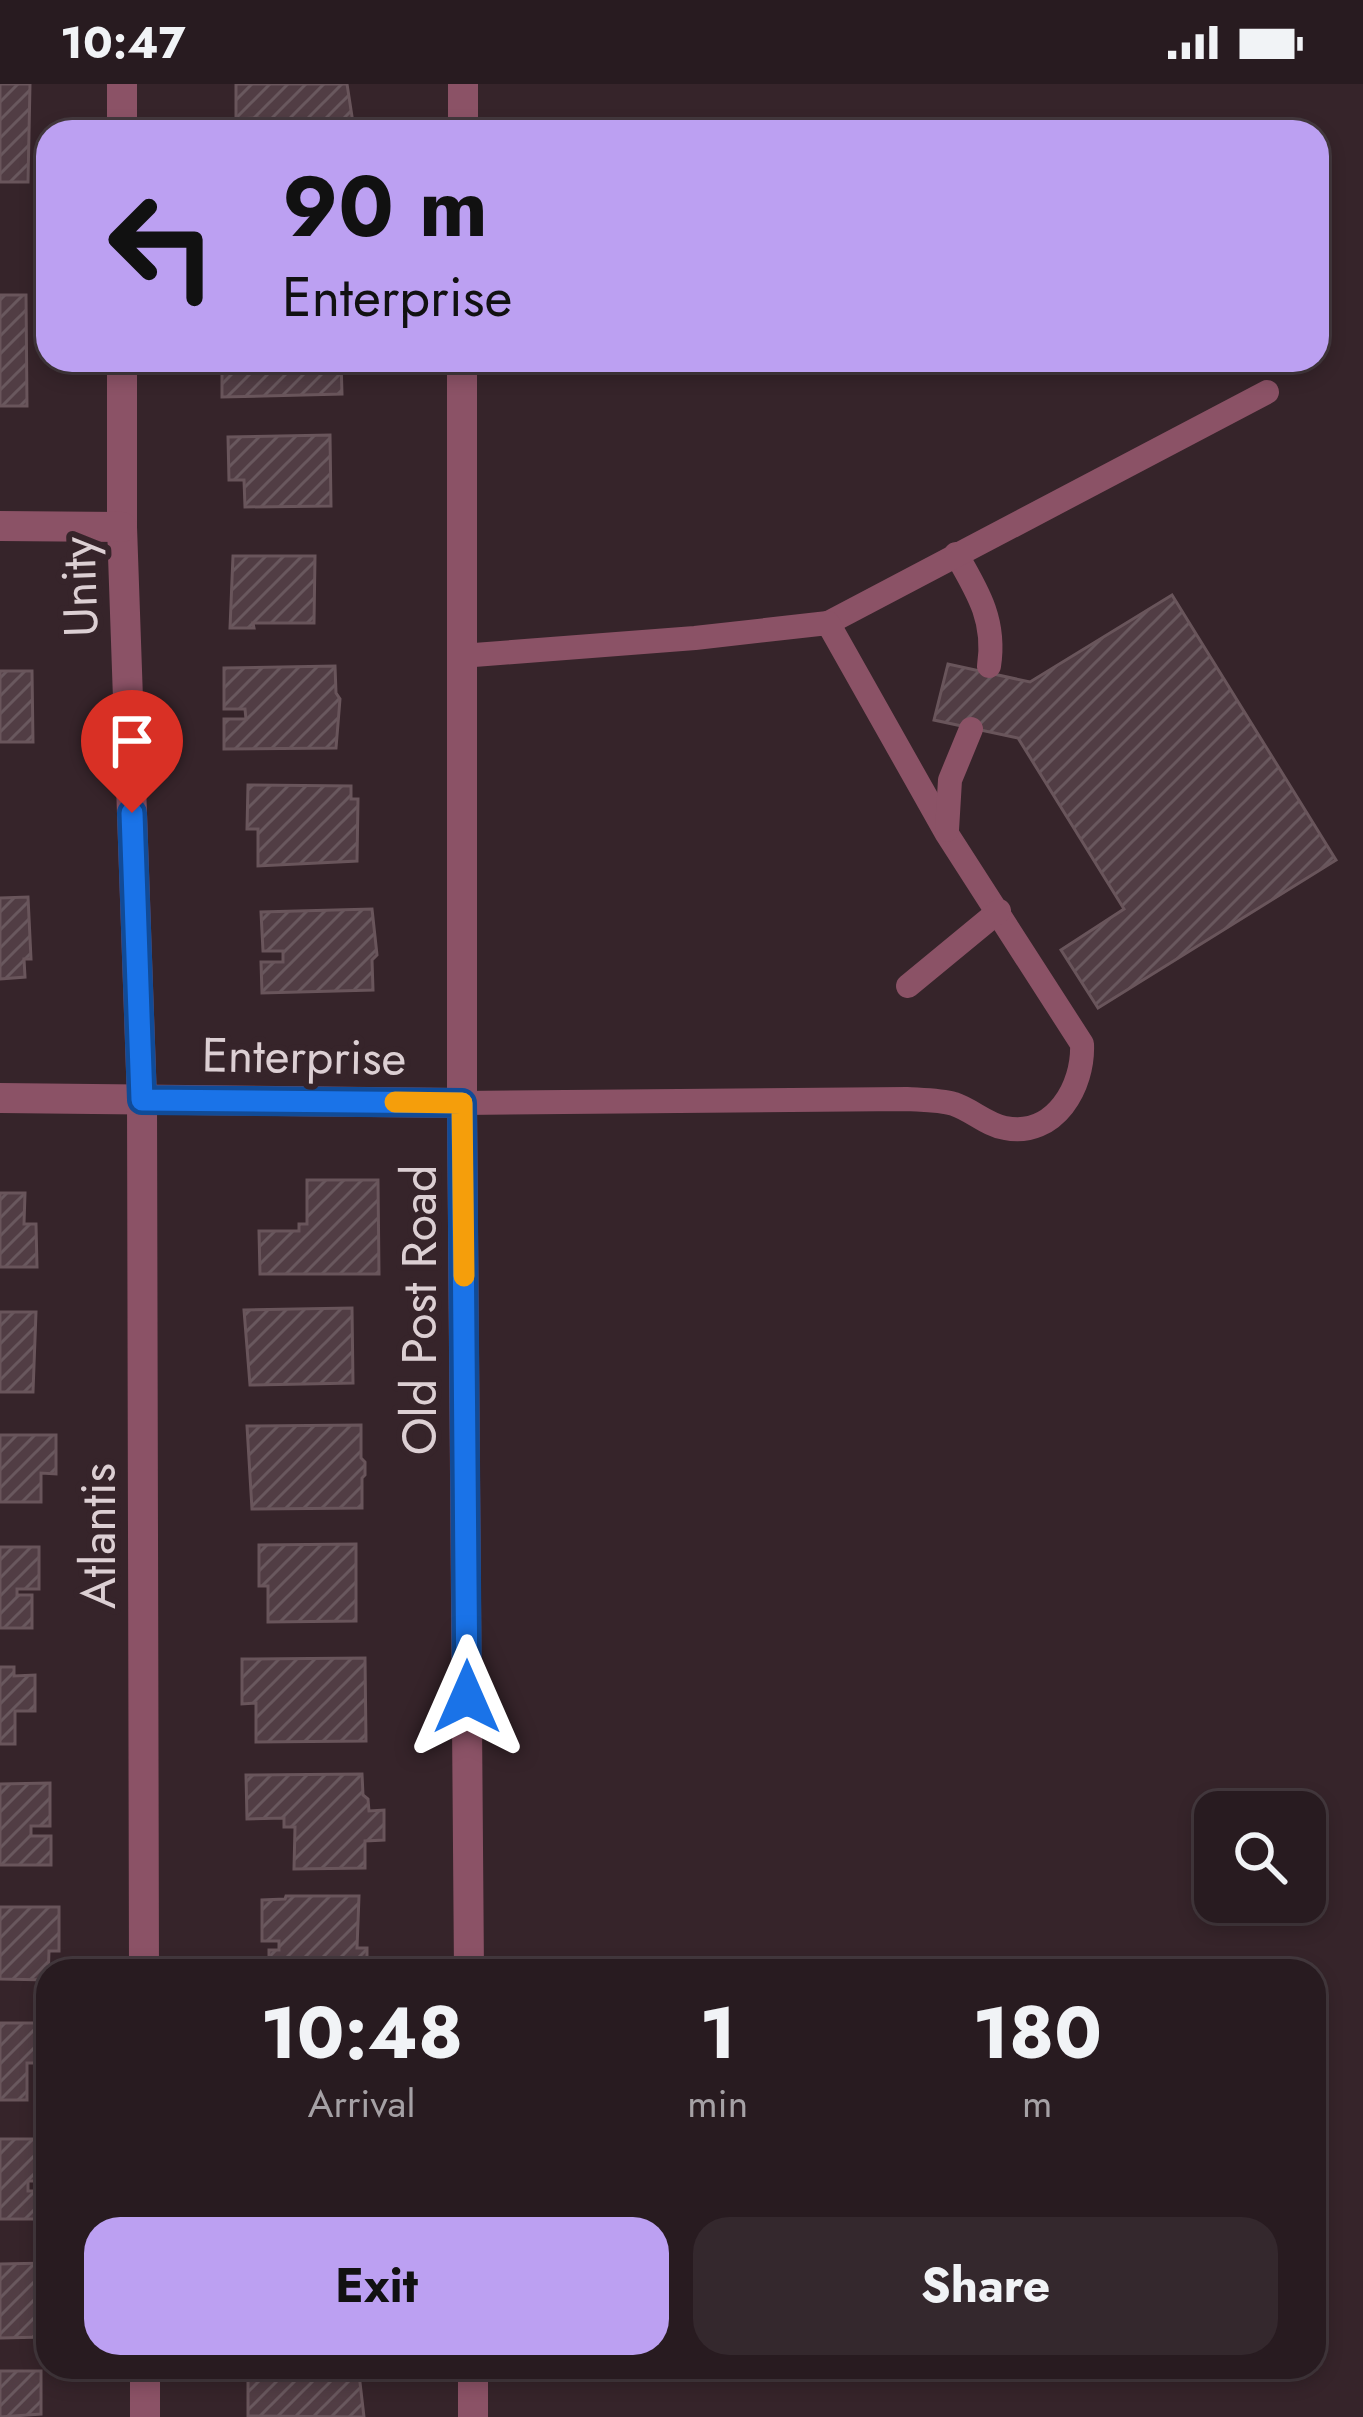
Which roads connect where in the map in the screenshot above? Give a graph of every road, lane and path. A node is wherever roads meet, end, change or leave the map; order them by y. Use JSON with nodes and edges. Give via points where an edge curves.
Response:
{"nodes":[{"id":1,"x":122,"y":84,"type":"edge"},
{"id":2,"x":463,"y":84,"type":"edge"},
{"id":3,"x":122,"y":120,"type":"edge"},
{"id":4,"x":463,"y":120,"type":"edge"},
{"id":5,"x":122,"y":372,"type":"edge"},
{"id":6,"x":462,"y":372,"type":"edge"},
{"id":7,"x":1268,"y":392,"type":"dead end"},
{"id":8,"x":0,"y":526,"type":"edge"},
{"id":9,"x":122,"y":527,"type":"junction"},
{"id":10,"x":956,"y":554,"type":"junction"},
{"id":11,"x":828,"y":623,"type":"junction"},
{"id":12,"x":461,"y":656,"type":"junction"},
{"id":13,"x":989,"y":666,"type":"dead end"},
{"id":14,"x":971,"y":729,"type":"dead end"},
{"id":15,"x":946,"y":834,"type":"junction"},
{"id":16,"x":999,"y":911,"type":"junction"},
{"id":17,"x":908,"y":986,"type":"dead end"},
{"id":18,"x":0,"y":1098,"type":"edge"},
{"id":19,"x":142,"y":1100,"type":"junction"},
{"id":20,"x":462,"y":1103,"type":"junction"},
{"id":21,"x":144,"y":1959,"type":"edge"},
{"id":22,"x":470,"y":1959,"type":"edge"},
{"id":23,"x":145,"y":2379,"type":"edge"},
{"id":24,"x":473,"y":2379,"type":"edge"},
{"id":25,"x":145,"y":2417,"type":"edge"},
{"id":26,"x":473,"y":2417,"type":"edge"}],
"edges":[{"from":1,"to":3,"type":"street"},
{"from":2,"to":4,"type":"street"},
{"from":5,"to":9,"type":"street","name":"Unity"},
{"from":6,"to":12,"type":"street","name":"Old Post Road"},
{"from":7,"to":10,"type":"lane"},
{"from":8,"to":9,"type":"street"},
{"from":9,"to":19,"type":"street","name":"Unity"},
{"from":10,"to":11,"type":"lane"},
{"from":10,"to":13,"type":"lane","via":[[991,626]]},
{"from":11,"to":12,"type":"lane"},
{"from":11,"to":15,"type":"lane"},
{"from":12,"to":20,"type":"street","name":"Old Post Road"},
{"from":14,"to":15,"type":"lane","via":[[950,780]]},
{"from":15,"to":16,"type":"lane"},
{"from":16,"to":17,"type":"lane"},
{"from":16,"to":20,"type":"lane","via":[[1082,1044],[1077,1088],[1064,1106],[1023,1130],[1001,1128],[953,1103],[908,1099]]},
{"from":18,"to":19,"type":"street","name":"Enterprise"},
{"from":19,"to":20,"type":"street","name":"Enterprise"},
{"from":19,"to":21,"type":"street","name":"Atlantis"},
{"from":20,"to":22,"type":"street","name":"Old Post Road"},
{"from":23,"to":25,"type":"street"},
{"from":24,"to":26,"type":"street"}]}
